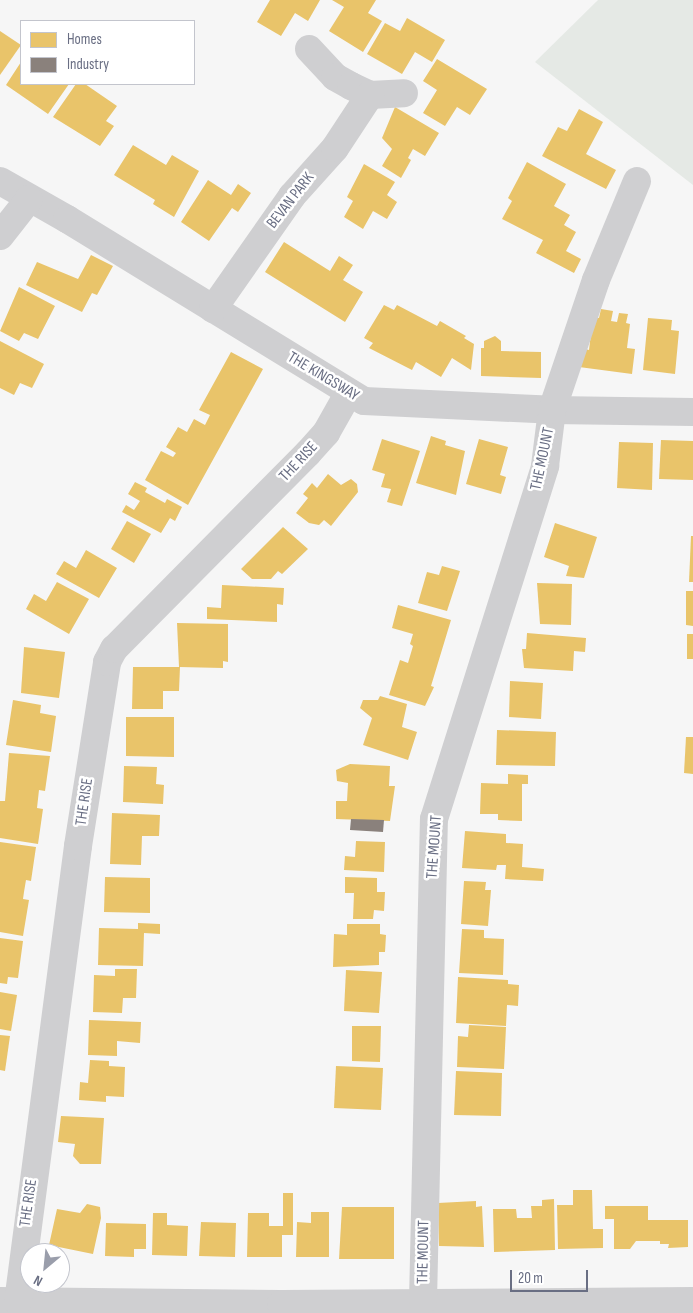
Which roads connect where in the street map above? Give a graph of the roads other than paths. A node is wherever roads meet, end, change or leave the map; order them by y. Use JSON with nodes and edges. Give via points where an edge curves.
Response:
{"nodes":[{"id":1,"x":309,"y":49,"type":"dead end"},
{"id":2,"x":404,"y":93,"type":"dead end"},
{"id":3,"x":370,"y":94,"type":"junction"},
{"id":4,"x":0,"y":181,"type":"edge"},
{"id":5,"x":637,"y":181,"type":"dead end"},
{"id":6,"x":29,"y":199,"type":"junction"},
{"id":7,"x":0,"y":236,"type":"edge"},
{"id":8,"x":213,"y":309,"type":"junction"},
{"id":9,"x":348,"y":394,"type":"junction"},
{"id":10,"x":552,"y":410,"type":"junction"},
{"id":11,"x":693,"y":412,"type":"edge"},
{"id":12,"x":9,"y":1301,"type":"edge"},
{"id":13,"x":423,"y":1301,"type":"junction"},
{"id":14,"x":693,"y":1301,"type":"edge"},
{"id":15,"x":195,"y":1308,"type":"edge"},
{"id":16,"x":529,"y":1308,"type":"edge"}],
"edges":[{"from":1,"to":3,"type":"street","via":[[335,77]]},
{"from":2,"to":3,"type":"street"},
{"from":3,"to":8,"type":"street","name":"BEVAN PARK","via":[[336,148],[292,196]]},
{"from":4,"to":6,"type":"street","name":"THE KINGSWAY"},
{"from":5,"to":10,"type":"street","name":"THE MOUNT","via":[[596,280]]},
{"from":6,"to":7,"type":"street"},
{"from":6,"to":8,"type":"street","name":"THE KINGSWAY"},
{"from":8,"to":9,"type":"street","name":"THE KINGSWAY"},
{"from":9,"to":10,"type":"street","name":"THE KINGSWAY","via":[[373,404]]},
{"from":9,"to":12,"type":"street","name":"THE RISE","via":[[326,432],[308,453],[114,649],[106,662]]},
{"from":10,"to":11,"type":"street","name":"THE KINGSWAY"},
{"from":10,"to":13,"type":"street","name":"THE MOUNT","via":[[545,466],[434,818]]},
{"from":12,"to":15,"type":"street"},
{"from":13,"to":15,"type":"street"},
{"from":13,"to":16,"type":"street"},
{"from":14,"to":16,"type":"street"}]}
